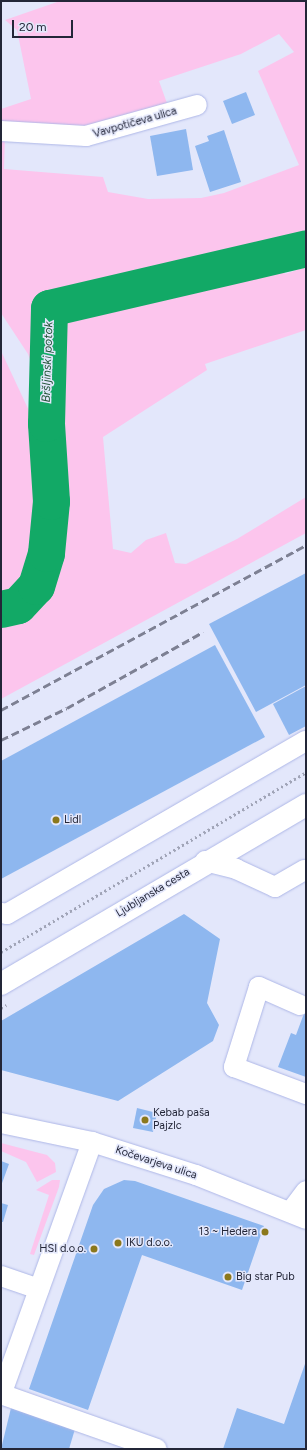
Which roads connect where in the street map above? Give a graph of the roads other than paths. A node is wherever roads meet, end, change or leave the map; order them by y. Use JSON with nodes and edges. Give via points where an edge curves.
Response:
{"nodes":[{"id":1,"x":197,"y":105,"type":"dead end"},
{"id":2,"x":1,"y":131,"type":"edge"},
{"id":3,"x":306,"y":741,"type":"edge"},
{"id":4,"x":306,"y":805,"type":"edge"},
{"id":5,"x":205,"y":861,"type":"junction"},
{"id":6,"x":305,"y":870,"type":"dead end"},
{"id":7,"x":1,"y":913,"type":"edge"},
{"id":8,"x":1,"y":984,"type":"edge"},
{"id":9,"x":300,"y":1005,"type":"dead end"},
{"id":10,"x":306,"y":1094,"type":"edge"},
{"id":11,"x":1,"y":1123,"type":"edge"},
{"id":12,"x":92,"y":1142,"type":"junction"},
{"id":13,"x":306,"y":1191,"type":"edge"},
{"id":14,"x":299,"y":1215,"type":"edge"},
{"id":15,"x":1,"y":1276,"type":"edge"},
{"id":16,"x":39,"y":1289,"type":"junction"},
{"id":17,"x":1,"y":1394,"type":"edge"},
{"id":18,"x":157,"y":1449,"type":"edge"}],
"edges":[{"from":1,"to":2,"type":"street","name":"Vavpotičeva ulica","via":[[86,136]]},
{"from":3,"to":7,"type":"street","via":[[8,914]]},
{"from":4,"to":5,"type":"main road","name":"Ljubljanska cesta"},
{"from":5,"to":6,"type":"street","via":[[236,869],[275,887]]},
{"from":5,"to":8,"type":"main road","name":"Ljubljanska cesta"},
{"from":9,"to":10,"type":"street","via":[[259,987],[234,1067]]},
{"from":11,"to":12,"type":"street","name":"Kočevarjeva ulica"},
{"from":12,"to":14,"type":"street","name":"Kočevarjeva ulica","via":[[196,1175]]},
{"from":12,"to":16,"type":"street"},
{"from":13,"to":14,"type":"street"},
{"from":15,"to":16,"type":"street"},
{"from":16,"to":17,"type":"street"},
{"from":17,"to":18,"type":"street"}]}
